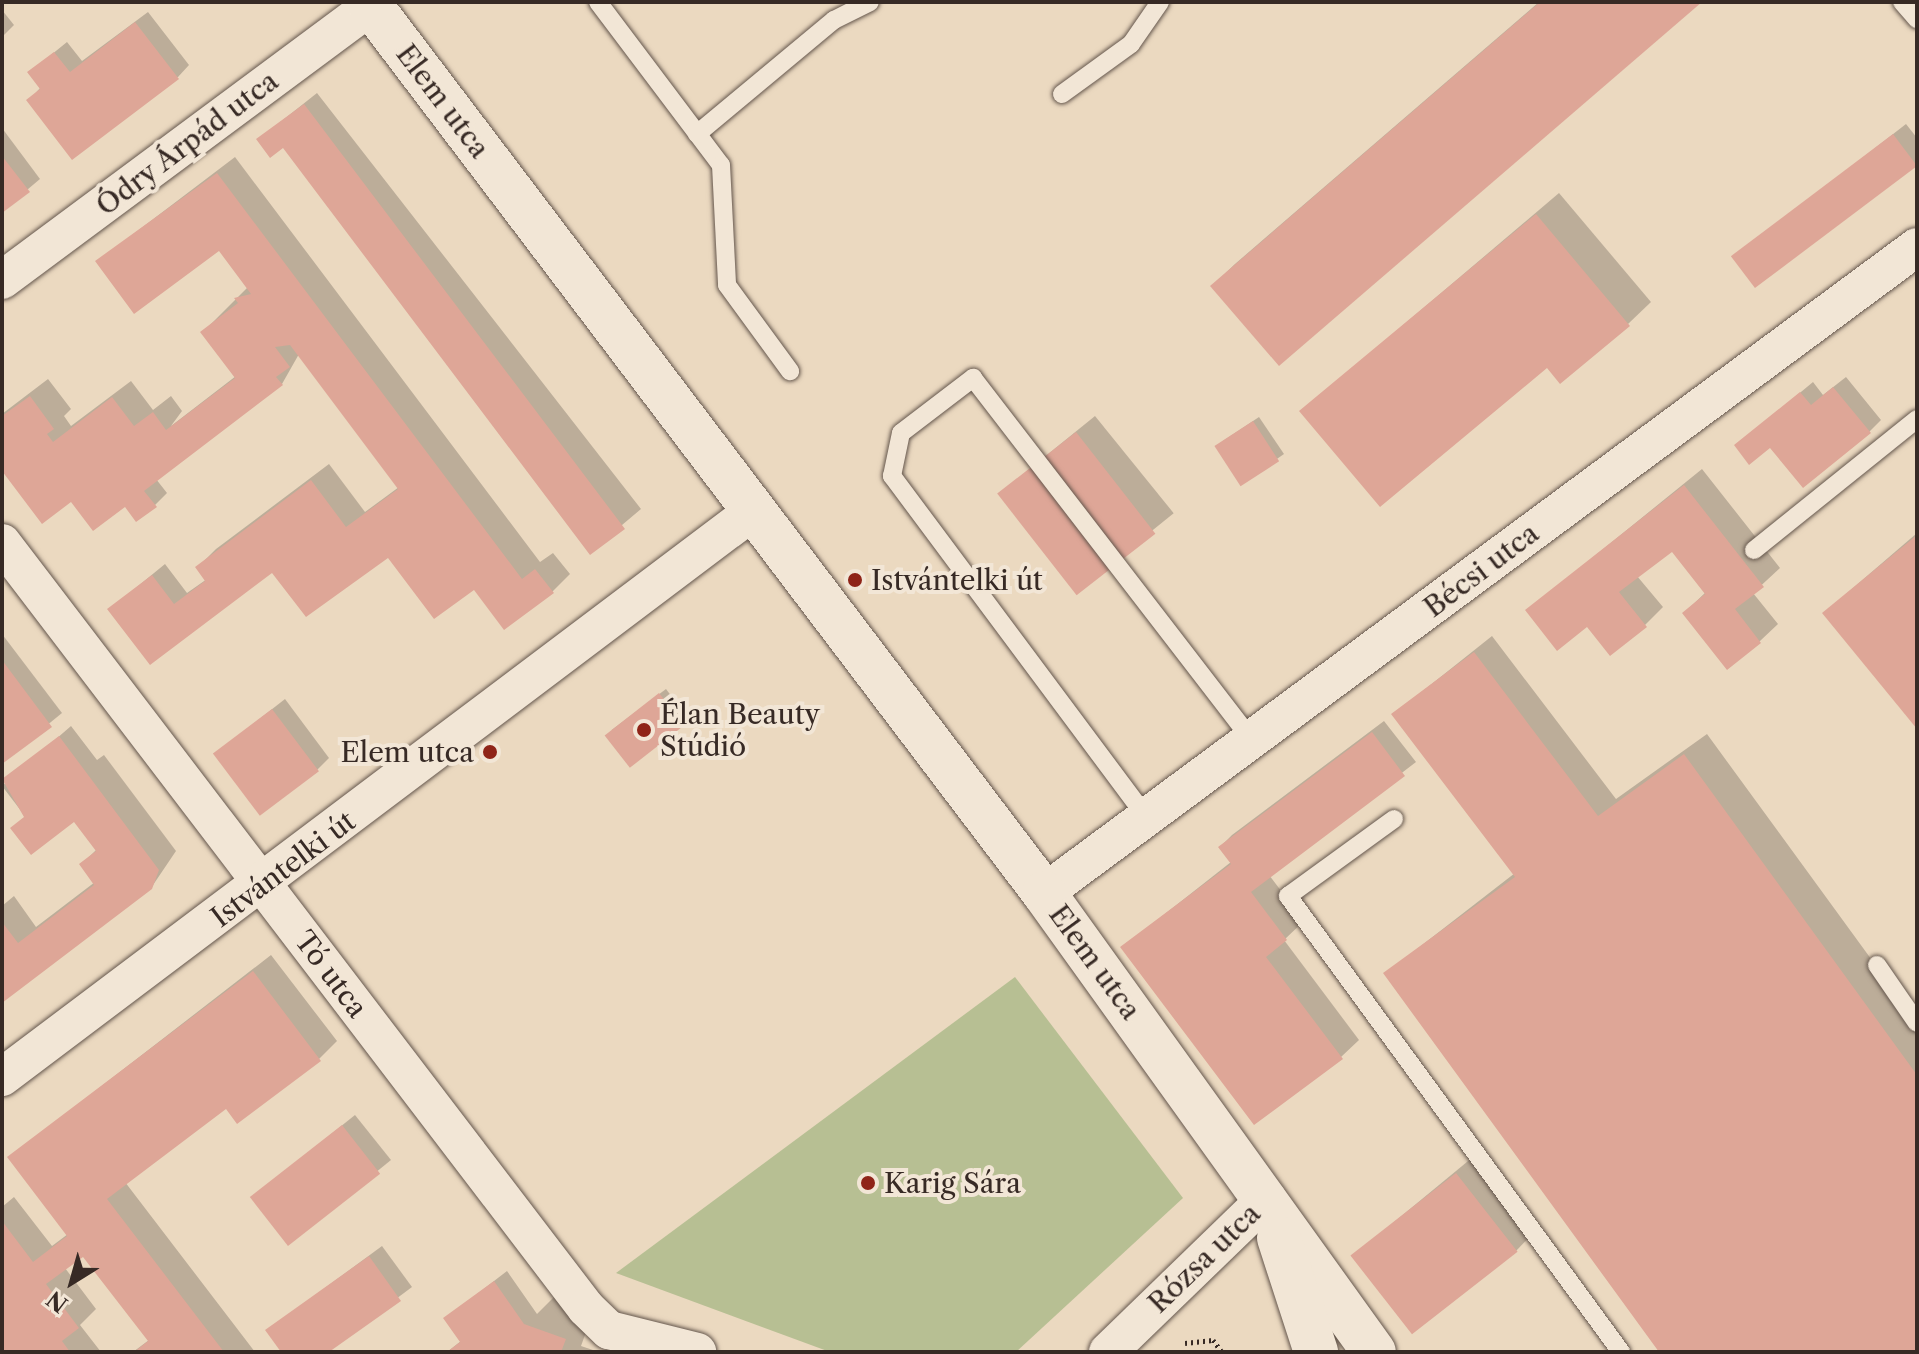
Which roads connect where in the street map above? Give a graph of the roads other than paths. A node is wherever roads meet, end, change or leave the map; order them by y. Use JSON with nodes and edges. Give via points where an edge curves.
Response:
{"nodes":[{"id":1,"x":598,"y":2,"type":"edge"},
{"id":2,"x":870,"y":2,"type":"edge"},
{"id":3,"x":1160,"y":2,"type":"edge"},
{"id":4,"x":1902,"y":2,"type":"edge"},
{"id":5,"x":370,"y":4,"type":"edge"},
{"id":6,"x":1917,"y":19,"type":"edge"},
{"id":7,"x":1062,"y":94,"type":"dead end"},
{"id":8,"x":697,"y":134,"type":"junction"},
{"id":9,"x":1917,"y":247,"type":"edge"},
{"id":10,"x":2,"y":280,"type":"edge"},
{"id":11,"x":790,"y":371,"type":"dead end"},
{"id":12,"x":1917,"y":419,"type":"edge"},
{"id":13,"x":752,"y":512,"type":"junction"},
{"id":14,"x":2,"y":543,"type":"edge"},
{"id":15,"x":1754,"y":550,"type":"dead end"},
{"id":16,"x":1252,"y":740,"type":"junction"},
{"id":17,"x":1147,"y":818,"type":"junction"},
{"id":18,"x":1394,"y":819,"type":"dead end"},
{"id":19,"x":263,"y":885,"type":"junction"},
{"id":20,"x":1044,"y":893,"type":"junction"},
{"id":21,"x":1877,"y":965,"type":"dead end"},
{"id":22,"x":1917,"y":1023,"type":"edge"},
{"id":23,"x":2,"y":1077,"type":"edge"},
{"id":24,"x":1267,"y":1198,"type":"junction"},
{"id":25,"x":697,"y":1352,"type":"edge"},
{"id":26,"x":1108,"y":1352,"type":"edge"},
{"id":27,"x":1316,"y":1352,"type":"edge"},
{"id":28,"x":1374,"y":1352,"type":"edge"},
{"id":29,"x":1621,"y":1352,"type":"edge"}],
"edges":[{"from":1,"to":8,"type":"lane"},
{"from":2,"to":8,"type":"lane","via":[[834,20]]},
{"from":3,"to":7,"type":"lane","via":[[1131,44]]},
{"from":4,"to":6,"type":"lane"},
{"from":5,"to":10,"type":"street","name":"Ódry Árpád utca"},
{"from":5,"to":13,"type":"street","name":"Elem utca"},
{"from":8,"to":11,"type":"lane","via":[[721,165],[727,285]]},
{"from":9,"to":16,"type":"street","name":"Bécsi utca"},
{"from":12,"to":15,"type":"lane"},
{"from":13,"to":19,"type":"street","name":"Istvántelki út"},
{"from":13,"to":20,"type":"street","name":"Elem utca"},
{"from":14,"to":19,"type":"street","name":"Tó utca"},
{"from":16,"to":17,"type":"street","name":"Bécsi utca"},
{"from":16,"to":17,"type":"lane","via":[[973,378],[901,433],[892,476]]},
{"from":17,"to":20,"type":"street","name":"Bécsi utca"},
{"from":18,"to":29,"type":"lane","via":[[1288,896]]},
{"from":19,"to":23,"type":"street","name":"Istvántelki út"},
{"from":19,"to":25,"type":"street","name":"Tó utca","via":[[586,1308],[609,1330]]},
{"from":20,"to":24,"type":"street","name":"Elem utca"},
{"from":21,"to":22,"type":"lane"},
{"from":24,"to":26,"type":"street","name":"Rózsa utca"},
{"from":24,"to":27,"type":"street","name":"Elem utca"},
{"from":24,"to":28,"type":"street","name":"Elem utca"}]}
